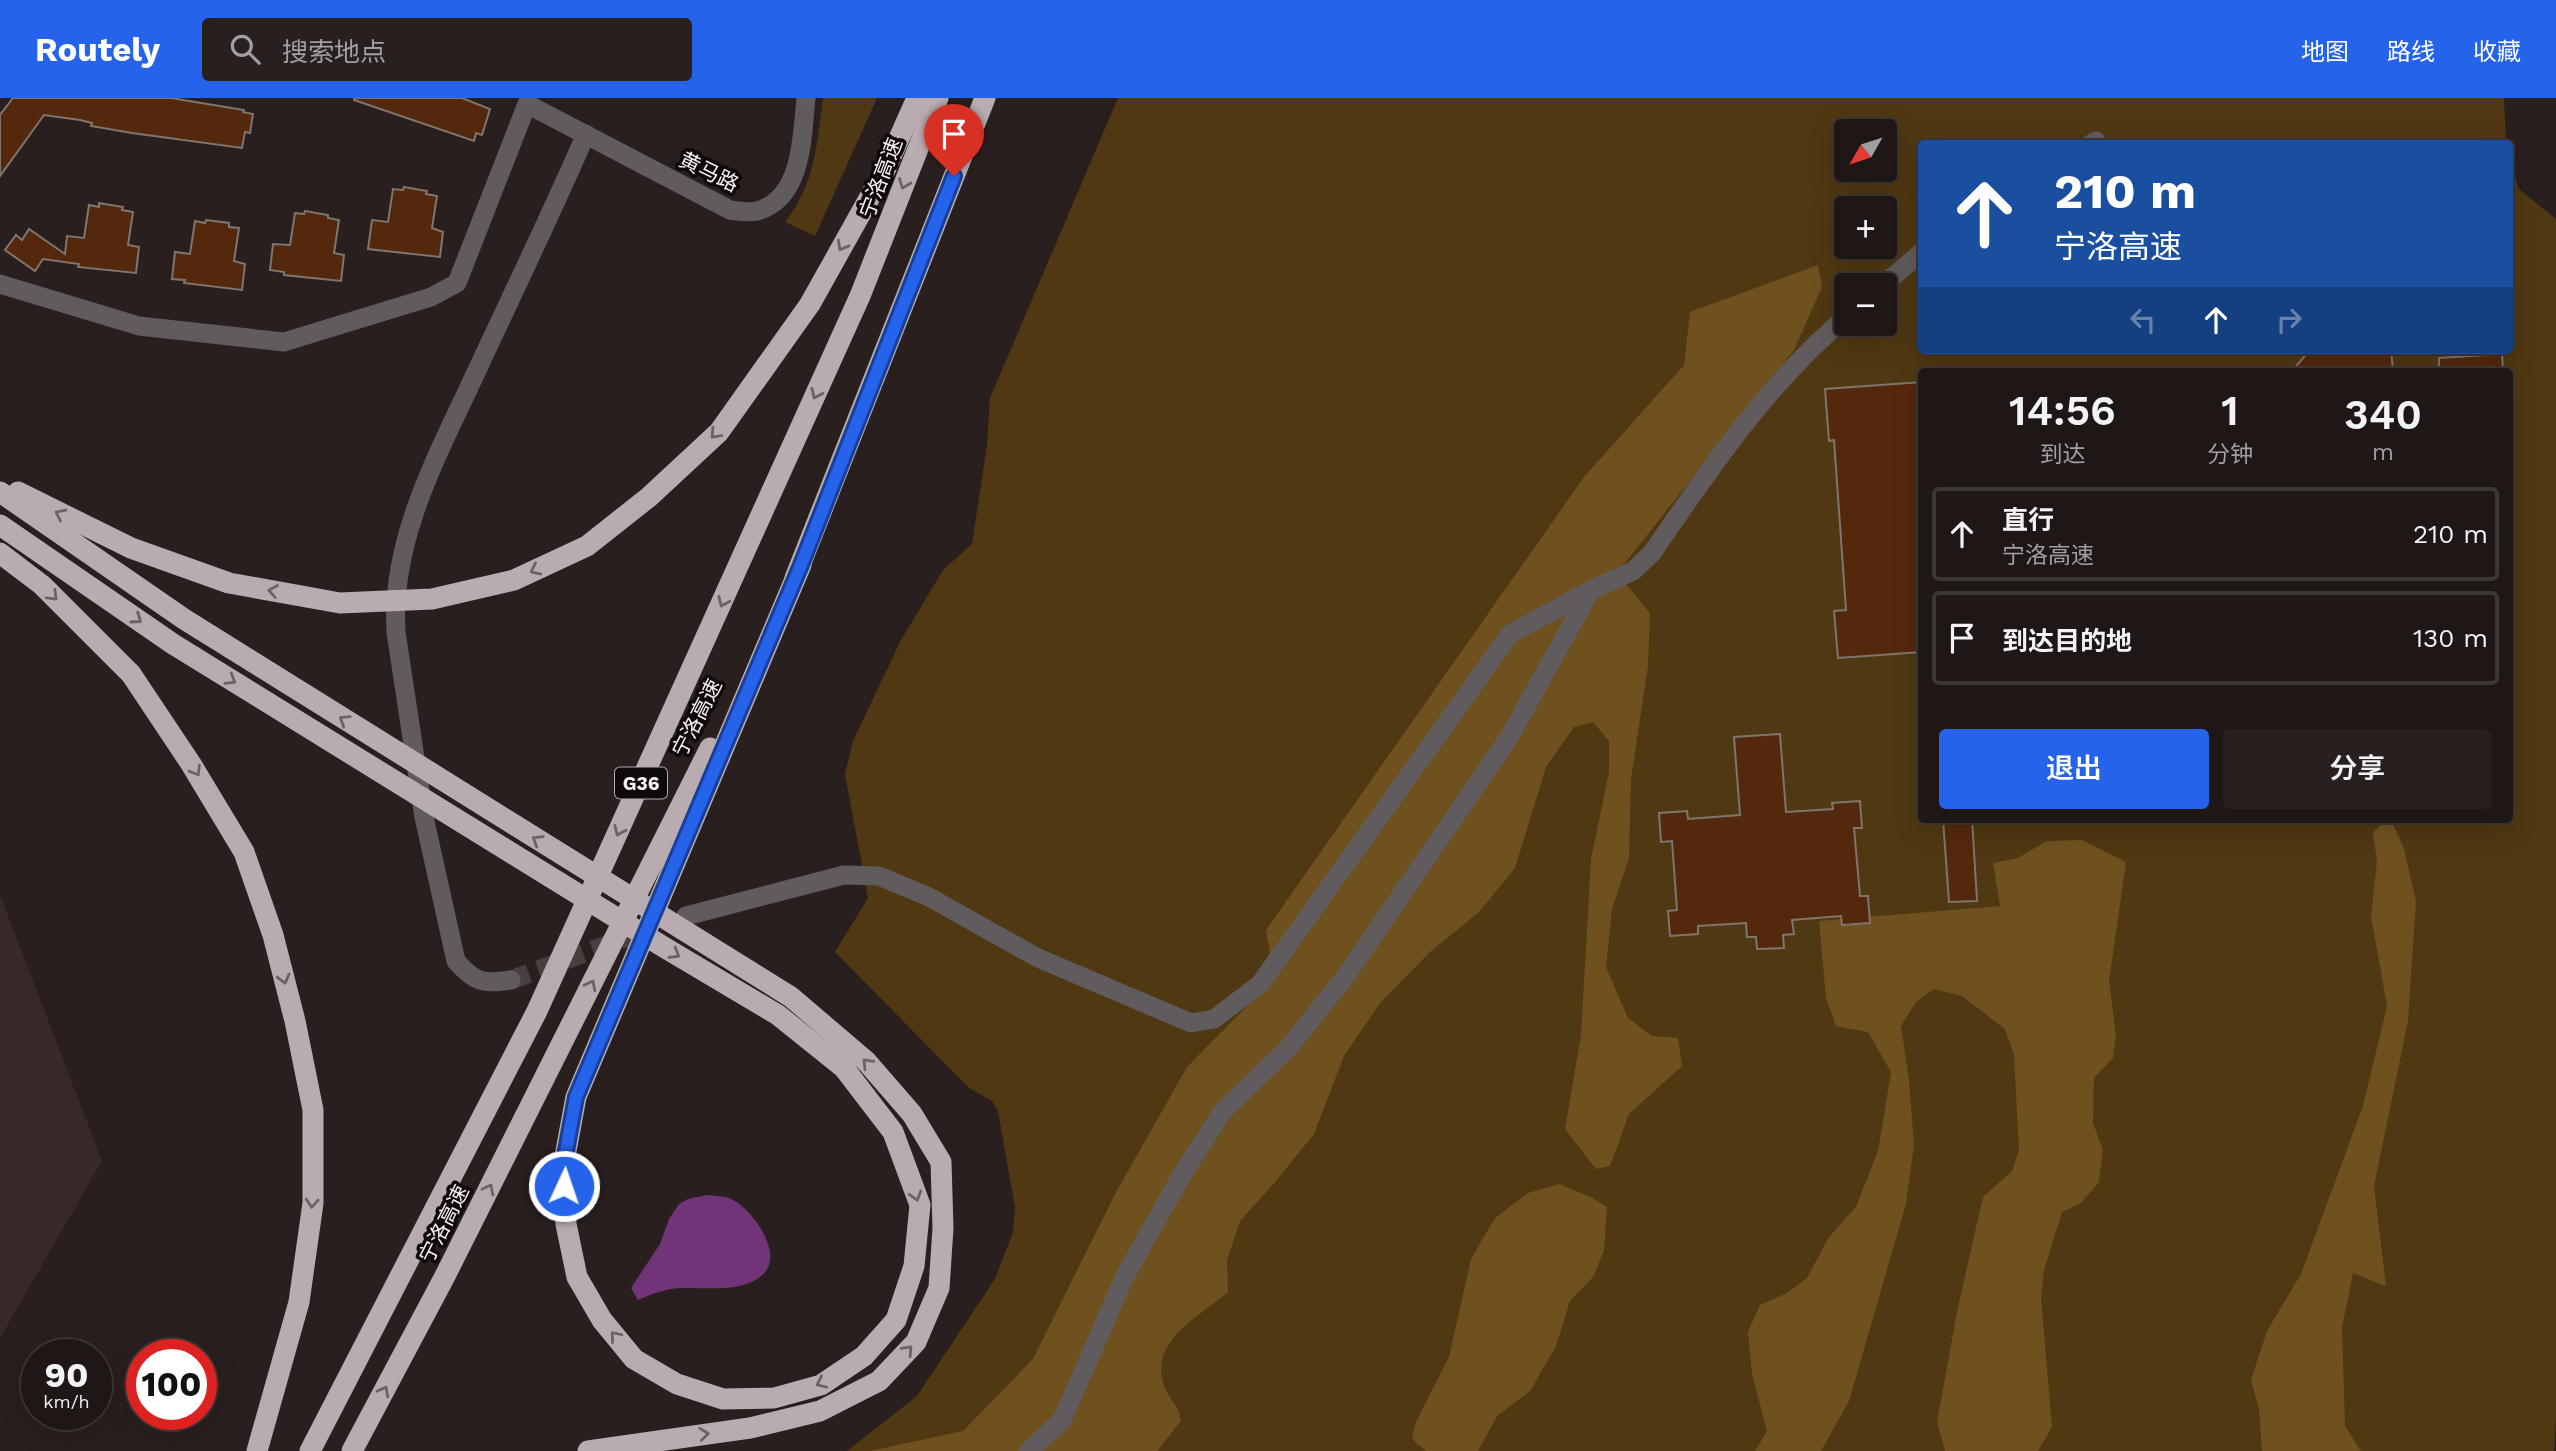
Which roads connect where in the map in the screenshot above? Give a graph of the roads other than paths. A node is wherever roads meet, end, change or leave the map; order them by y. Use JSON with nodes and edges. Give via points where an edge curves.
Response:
{"nodes":[{"id":1,"x":806,"y":98,"type":"edge"},
{"id":2,"x":917,"y":98,"type":"edge"},
{"id":3,"x":938,"y":98,"type":"edge"},
{"id":4,"x":985,"y":98,"type":"edge"},
{"id":5,"x":586,"y":134,"type":"junction"},
{"id":6,"x":1918,"y":255,"type":"edge"},
{"id":7,"x":1897,"y":273,"type":"edge"},
{"id":8,"x":0,"y":284,"type":"edge"},
{"id":9,"x":1834,"y":327,"type":"edge"},
{"id":10,"x":0,"y":481,"type":"edge"},
{"id":11,"x":0,"y":492,"type":"edge"},
{"id":12,"x":0,"y":525,"type":"edge"},
{"id":13,"x":0,"y":552,"type":"edge"},
{"id":14,"x":801,"y":565,"type":"junction"},
{"id":15,"x":1591,"y":590,"type":"junction"},
{"id":16,"x":687,"y":916,"type":"dead end"},
{"id":17,"x":511,"y":979,"type":"tunnel mouth"},
{"id":18,"x":257,"y":1451,"type":"edge"},
{"id":19,"x":310,"y":1451,"type":"edge"},
{"id":20,"x":352,"y":1451,"type":"edge"},
{"id":21,"x":588,"y":1451,"type":"edge"},
{"id":22,"x":1029,"y":1451,"type":"edge"}],
"edges":[{"from":1,"to":5,"type":"street","name":"黄马路","via":[[800,161],[787,188],[770,205],[756,211],[730,210]]},
{"from":2,"to":10,"type":"highway","one_way":true,"via":[[885,170],[810,304],[719,432],[587,546],[514,580],[432,599],[340,603],[229,583],[131,548]]},
{"from":3,"to":19,"type":"highway","name":"宁洛高速","number":"G36","one_way":true,"via":[[860,296],[537,1011]]},
{"from":4,"to":14,"type":"highway","name":"宁洛高速","number":"G36"},
{"from":5,"to":8,"type":"street","name":"黄马路","via":[[527,104],[457,283],[431,297],[284,342],[139,326]]},
{"from":5,"to":17,"type":"street","via":[[422,490],[401,559],[394,608],[424,817],[456,961],[470,977],[489,983]]},
{"from":6,"to":7,"type":"street"},
{"from":9,"to":15,"type":"street","via":[[1758,405],[1652,553],[1633,571]]},
{"from":21,"to":11,"type":"highway","one_way":true,"via":[[750,1428],[820,1411],[879,1381],[898,1362],[916,1342],[939,1288],[943,1228],[942,1163],[912,1114],[866,1061],[791,997],[184,619]]},
{"from":12,"to":14,"type":"highway","one_way":true,"via":[[173,645],[662,946],[778,1015],[844,1068],[893,1132],[920,1205],[914,1266],[896,1320],[864,1356],[821,1385],[774,1398],[723,1399],[677,1384],[634,1359],[602,1320],[577,1278],[566,1224],[563,1167],[576,1097]]},
{"from":13,"to":18,"type":"highway","one_way":true,"via":[[42,585],[131,674],[244,852],[273,934],[313,1110],[313,1203],[299,1303]]},
{"from":20,"to":14,"type":"highway","name":"宁洛高速","number":"G36","one_way":true,"via":[[445,1276]]},
{"from":15,"to":16,"type":"street","via":[[1510,634],[1260,984],[1214,1019],[1191,1023],[1038,958],[929,897],[879,876],[844,875]]},
{"from":15,"to":22,"type":"street","via":[[1508,738],[1346,977],[1290,1046],[1223,1111],[1183,1172],[1125,1276],[1062,1420]]}]}
